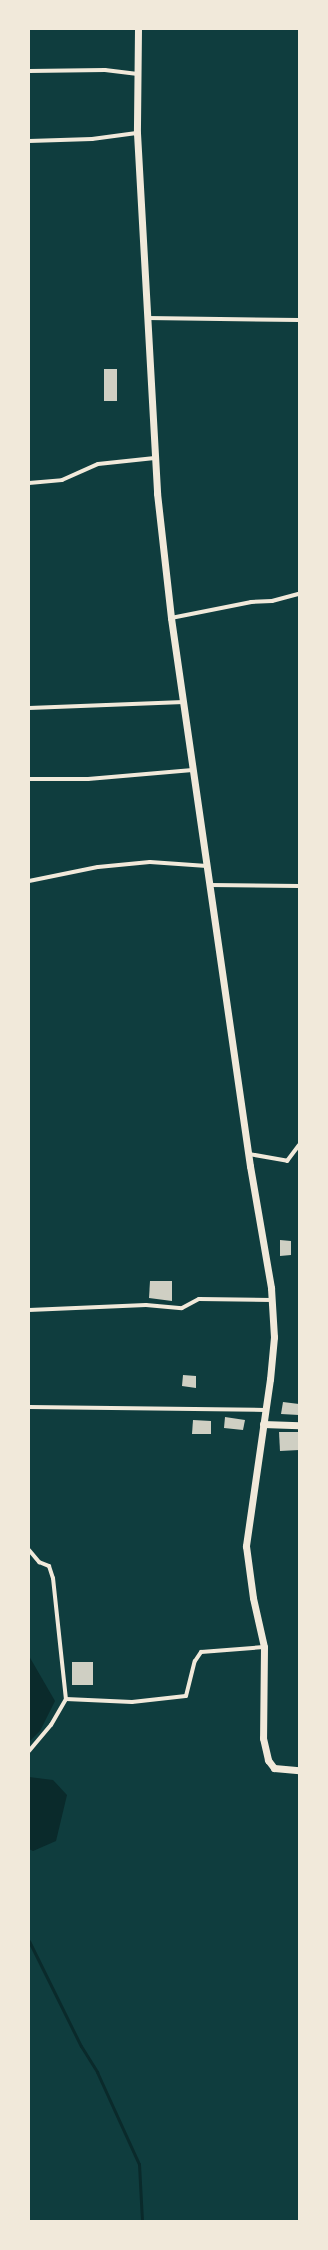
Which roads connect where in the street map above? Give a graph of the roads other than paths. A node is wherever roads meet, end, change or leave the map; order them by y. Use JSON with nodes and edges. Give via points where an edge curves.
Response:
{"nodes":[{"id":1,"x":138,"y":29,"type":"edge"},
{"id":2,"x":29,"y":72,"type":"edge"},
{"id":3,"x":138,"y":74,"type":"junction"},
{"id":4,"x":137,"y":133,"type":"junction"},
{"id":5,"x":29,"y":141,"type":"edge"},
{"id":6,"x":146,"y":318,"type":"junction"},
{"id":7,"x":299,"y":320,"type":"edge"},
{"id":8,"x":155,"y":458,"type":"junction"},
{"id":9,"x":29,"y":483,"type":"edge"},
{"id":10,"x":299,"y":594,"type":"edge"},
{"id":11,"x":171,"y":618,"type":"junction"},
{"id":12,"x":184,"y":702,"type":"junction"},
{"id":13,"x":29,"y":708,"type":"edge"},
{"id":14,"x":194,"y":770,"type":"junction"},
{"id":15,"x":29,"y":779,"type":"edge"},
{"id":16,"x":208,"y":866,"type":"junction"},
{"id":17,"x":29,"y":881,"type":"edge"},
{"id":18,"x":210,"y":885,"type":"junction"},
{"id":19,"x":299,"y":886,"type":"edge"},
{"id":20,"x":299,"y":1145,"type":"edge"},
{"id":21,"x":249,"y":1154,"type":"junction"},
{"id":22,"x":272,"y":1300,"type":"junction"},
{"id":23,"x":29,"y":1310,"type":"edge"},
{"id":24,"x":29,"y":1407,"type":"edge"},
{"id":25,"x":265,"y":1410,"type":"junction"},
{"id":26,"x":263,"y":1424,"type":"junction"},
{"id":27,"x":299,"y":1425,"type":"edge"},
{"id":28,"x":29,"y":1550,"type":"edge"},
{"id":29,"x":264,"y":1647,"type":"junction"},
{"id":30,"x":66,"y":1699,"type":"junction"},
{"id":31,"x":29,"y":1751,"type":"edge"},
{"id":32,"x":299,"y":1770,"type":"edge"}],
"edges":[{"from":1,"to":3,"type":"main road"},
{"from":2,"to":3,"type":"street","via":[[105,70]]},
{"from":3,"to":4,"type":"main road"},
{"from":4,"to":5,"type":"street","via":[[92,139]]},
{"from":4,"to":6,"type":"main road"},
{"from":6,"to":7,"type":"street"},
{"from":6,"to":8,"type":"main road"},
{"from":8,"to":9,"type":"street","via":[[98,464],[62,480]]},
{"from":8,"to":11,"type":"main road"},
{"from":10,"to":11,"type":"street"},
{"from":11,"to":12,"type":"main road"},
{"from":12,"to":13,"type":"street"},
{"from":12,"to":14,"type":"main road"},
{"from":14,"to":15,"type":"street","via":[[88,779]]},
{"from":14,"to":16,"type":"main road"},
{"from":16,"to":17,"type":"street","via":[[150,862],[98,867]]},
{"from":16,"to":18,"type":"main road"},
{"from":18,"to":19,"type":"street"},
{"from":18,"to":21,"type":"main road"},
{"from":20,"to":21,"type":"street","via":[[287,1161]]},
{"from":21,"to":22,"type":"main road"},
{"from":22,"to":23,"type":"street","via":[[199,1298],[182,1308],[146,1305]]},
{"from":22,"to":25,"type":"main road","via":[[274,1337]]},
{"from":24,"to":25,"type":"street"},
{"from":25,"to":26,"type":"main road"},
{"from":26,"to":27,"type":"main road"},
{"from":26,"to":29,"type":"main road","via":[[246,1546],[253,1598]]},
{"from":28,"to":30,"type":"street","via":[[39,1562],[49,1566],[53,1578]]},
{"from":29,"to":30,"type":"street","via":[[202,1652],[195,1661],[186,1696],[132,1702]]},
{"from":29,"to":32,"type":"main road","via":[[263,1738],[268,1760],[274,1768]]},
{"from":30,"to":31,"type":"street","via":[[51,1725]]}]}
